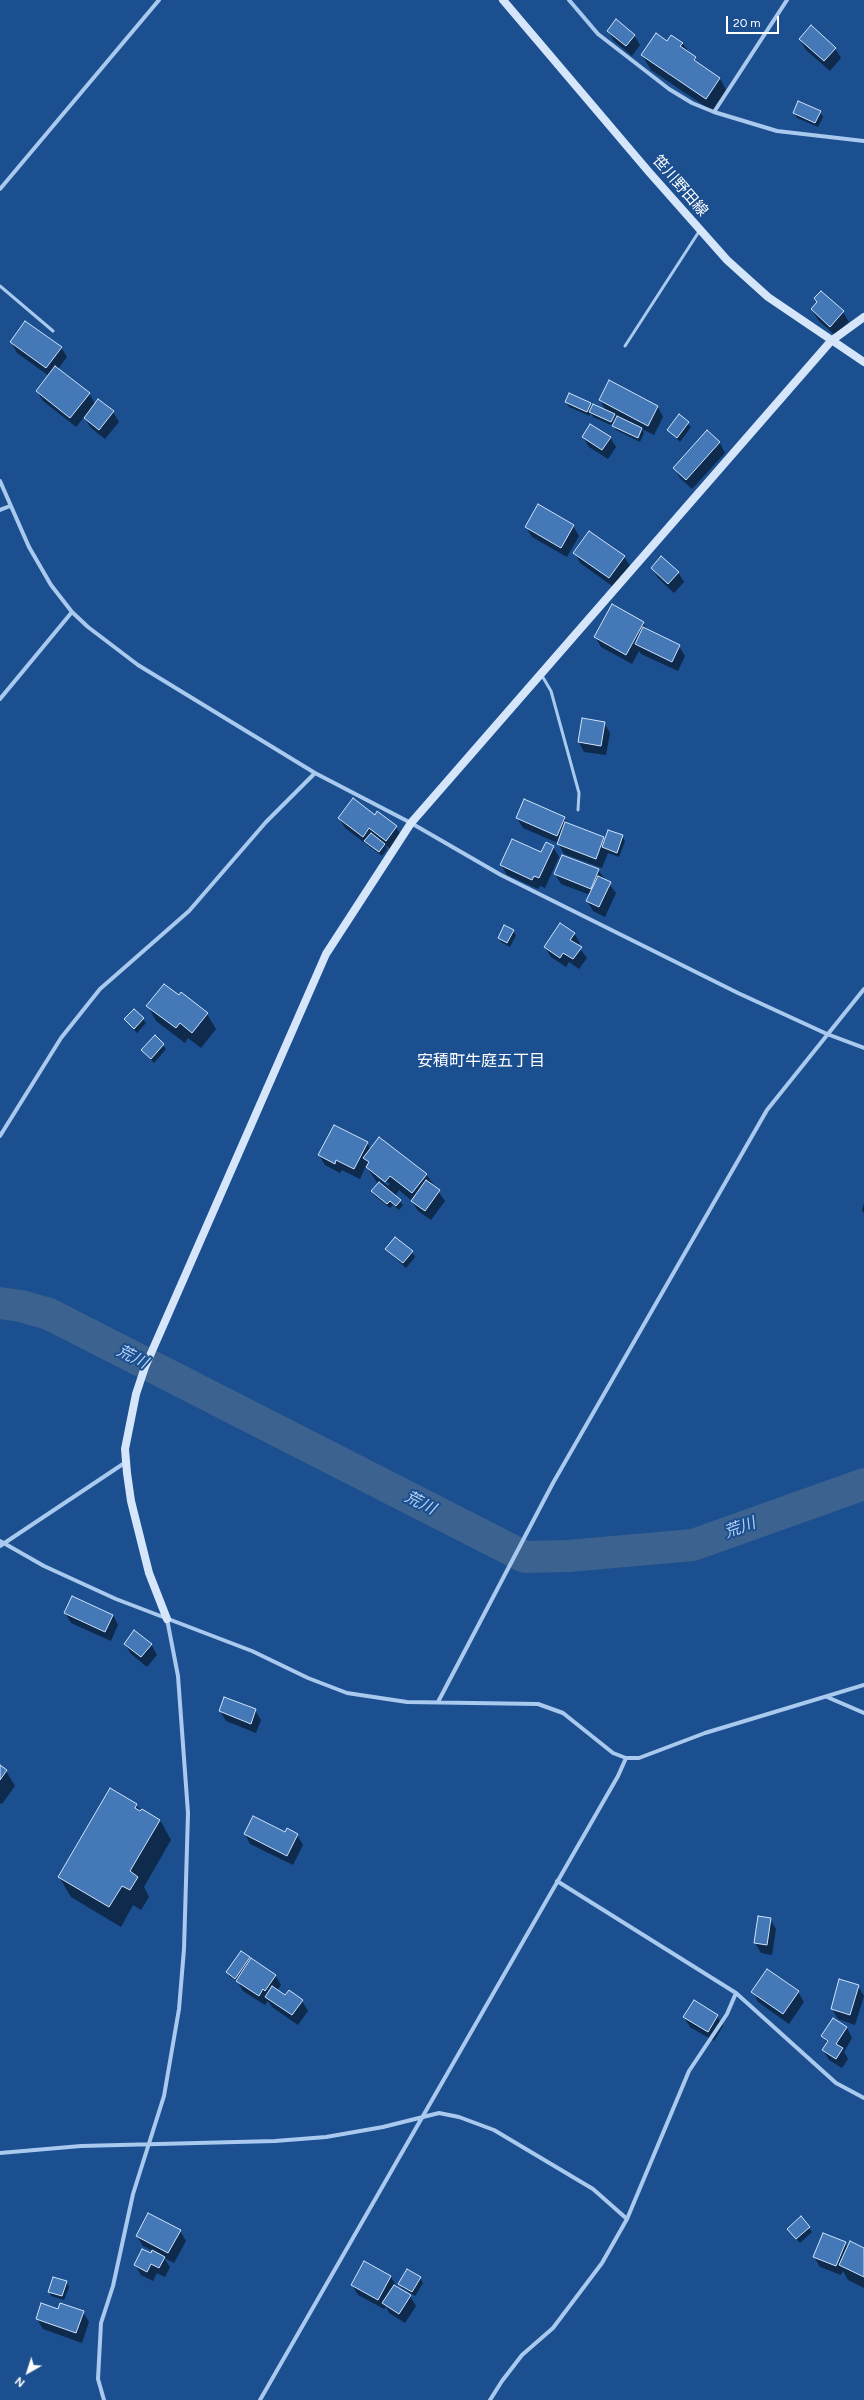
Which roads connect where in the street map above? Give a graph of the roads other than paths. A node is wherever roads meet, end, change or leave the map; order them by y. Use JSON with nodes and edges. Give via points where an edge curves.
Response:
{"nodes":[{"id":1,"x":159,"y":0,"type":"edge"},
{"id":2,"x":503,"y":0,"type":"edge"},
{"id":3,"x":569,"y":0,"type":"edge"},
{"id":4,"x":787,"y":0,"type":"edge"},
{"id":5,"x":714,"y":112,"type":"junction"},
{"id":6,"x":864,"y":142,"type":"edge"},
{"id":7,"x":0,"y":189,"type":"edge"},
{"id":8,"x":700,"y":230,"type":"junction"},
{"id":9,"x":0,"y":286,"type":"edge"},
{"id":10,"x":864,"y":317,"type":"edge"},
{"id":11,"x":53,"y":331,"type":"dead end"},
{"id":12,"x":831,"y":341,"type":"junction"},
{"id":13,"x":625,"y":346,"type":"dead end"},
{"id":14,"x":864,"y":362,"type":"edge"},
{"id":15,"x":0,"y":481,"type":"edge"},
{"id":16,"x":10,"y":506,"type":"junction"},
{"id":17,"x":0,"y":510,"type":"edge"},
{"id":18,"x":72,"y":612,"type":"junction"},
{"id":19,"x":541,"y":674,"type":"junction"},
{"id":20,"x":0,"y":699,"type":"edge"},
{"id":21,"x":315,"y":772,"type":"junction"},
{"id":22,"x":578,"y":810,"type":"dead end"},
{"id":23,"x":411,"y":823,"type":"junction"},
{"id":24,"x":864,"y":989,"type":"edge"},
{"id":25,"x":827,"y":1034,"type":"junction"},
{"id":26,"x":864,"y":1048,"type":"edge"},
{"id":27,"x":0,"y":1136,"type":"edge"},
{"id":28,"x":126,"y":1462,"type":"junction"},
{"id":29,"x":1,"y":1544,"type":"edge"},
{"id":30,"x":166,"y":1620,"type":"junction"},
{"id":31,"x":864,"y":1685,"type":"edge"},
{"id":32,"x":827,"y":1697,"type":"junction"},
{"id":33,"x":438,"y":1702,"type":"junction"},
{"id":34,"x":864,"y":1713,"type":"edge"},
{"id":35,"x":626,"y":1758,"type":"junction"},
{"id":36,"x":557,"y":1881,"type":"junction"},
{"id":37,"x":736,"y":1992,"type":"junction"},
{"id":38,"x":864,"y":2098,"type":"edge"},
{"id":39,"x":421,"y":2119,"type":"junction"},
{"id":40,"x":149,"y":2144,"type":"junction"},
{"id":41,"x":0,"y":2153,"type":"edge"},
{"id":42,"x":626,"y":2219,"type":"junction"},
{"id":43,"x":104,"y":2400,"type":"edge"},
{"id":44,"x":260,"y":2400,"type":"edge"},
{"id":45,"x":490,"y":2400,"type":"edge"}],
"edges":[{"from":1,"to":7,"type":"street"},
{"from":2,"to":8,"type":"street","name":"笹川野田線"},
{"from":3,"to":5,"type":"street","via":[[598,34],[663,85],[692,103]]},
{"from":4,"to":5,"type":"street"},
{"from":5,"to":6,"type":"street","via":[[777,131]]},
{"from":8,"to":12,"type":"street","name":"笹川野田線","via":[[727,260],[768,297]]},
{"from":8,"to":13,"type":"lane"},
{"from":9,"to":11,"type":"lane"},
{"from":10,"to":12,"type":"street"},
{"from":12,"to":14,"type":"street","name":"笹川野田線"},
{"from":12,"to":19,"type":"street"},
{"from":15,"to":16,"type":"street"},
{"from":16,"to":17,"type":"street"},
{"from":16,"to":18,"type":"street","via":[[40,569]]},
{"from":18,"to":20,"type":"street"},
{"from":18,"to":21,"type":"street","via":[[111,646],[138,664]]},
{"from":19,"to":22,"type":"lane","via":[[553,699],[579,793]]},
{"from":19,"to":23,"type":"street"},
{"from":21,"to":23,"type":"street"},
{"from":21,"to":27,"type":"street","via":[[266,822],[189,911],[100,989],[61,1038]]},
{"from":23,"to":25,"type":"street","via":[[501,875],[738,993]]},
{"from":23,"to":28,"type":"street","via":[[326,954],[145,1367],[127,1433]]},
{"from":24,"to":25,"type":"street"},
{"from":25,"to":26,"type":"street"},
{"from":25,"to":33,"type":"street","via":[[767,1110],[553,1483]]},
{"from":28,"to":29,"type":"street"},
{"from":28,"to":30,"type":"street","via":[[131,1501],[149,1572]]},
{"from":29,"to":30,"type":"street"},
{"from":30,"to":33,"type":"street","via":[[252,1651],[308,1678],[347,1693],[383,1700]]},
{"from":30,"to":40,"type":"street","via":[[178,1676],[185,1759],[188,1850],[179,2009],[164,2096]]},
{"from":31,"to":32,"type":"street"},
{"from":32,"to":34,"type":"street"},
{"from":32,"to":35,"type":"street","via":[[705,1733],[639,1758]]},
{"from":33,"to":35,"type":"street","via":[[538,1704],[553,1708],[575,1721],[613,1753]]},
{"from":35,"to":36,"type":"street"},
{"from":36,"to":37,"type":"street"},
{"from":36,"to":39,"type":"street"},
{"from":37,"to":38,"type":"street","via":[[836,2083]]},
{"from":37,"to":42,"type":"street","via":[[724,2019],[689,2071]]},
{"from":39,"to":40,"type":"street","via":[[326,2137],[276,2141]]},
{"from":39,"to":42,"type":"street","via":[[439,2113],[459,2117],[494,2130],[593,2189]]},
{"from":39,"to":44,"type":"street"},
{"from":40,"to":41,"type":"street","via":[[81,2146]]},
{"from":40,"to":43,"type":"street","via":[[133,2194],[113,2286],[101,2323],[98,2379]]},
{"from":42,"to":45,"type":"street","via":[[602,2263],[568,2310],[553,2328],[522,2355]]}]}
